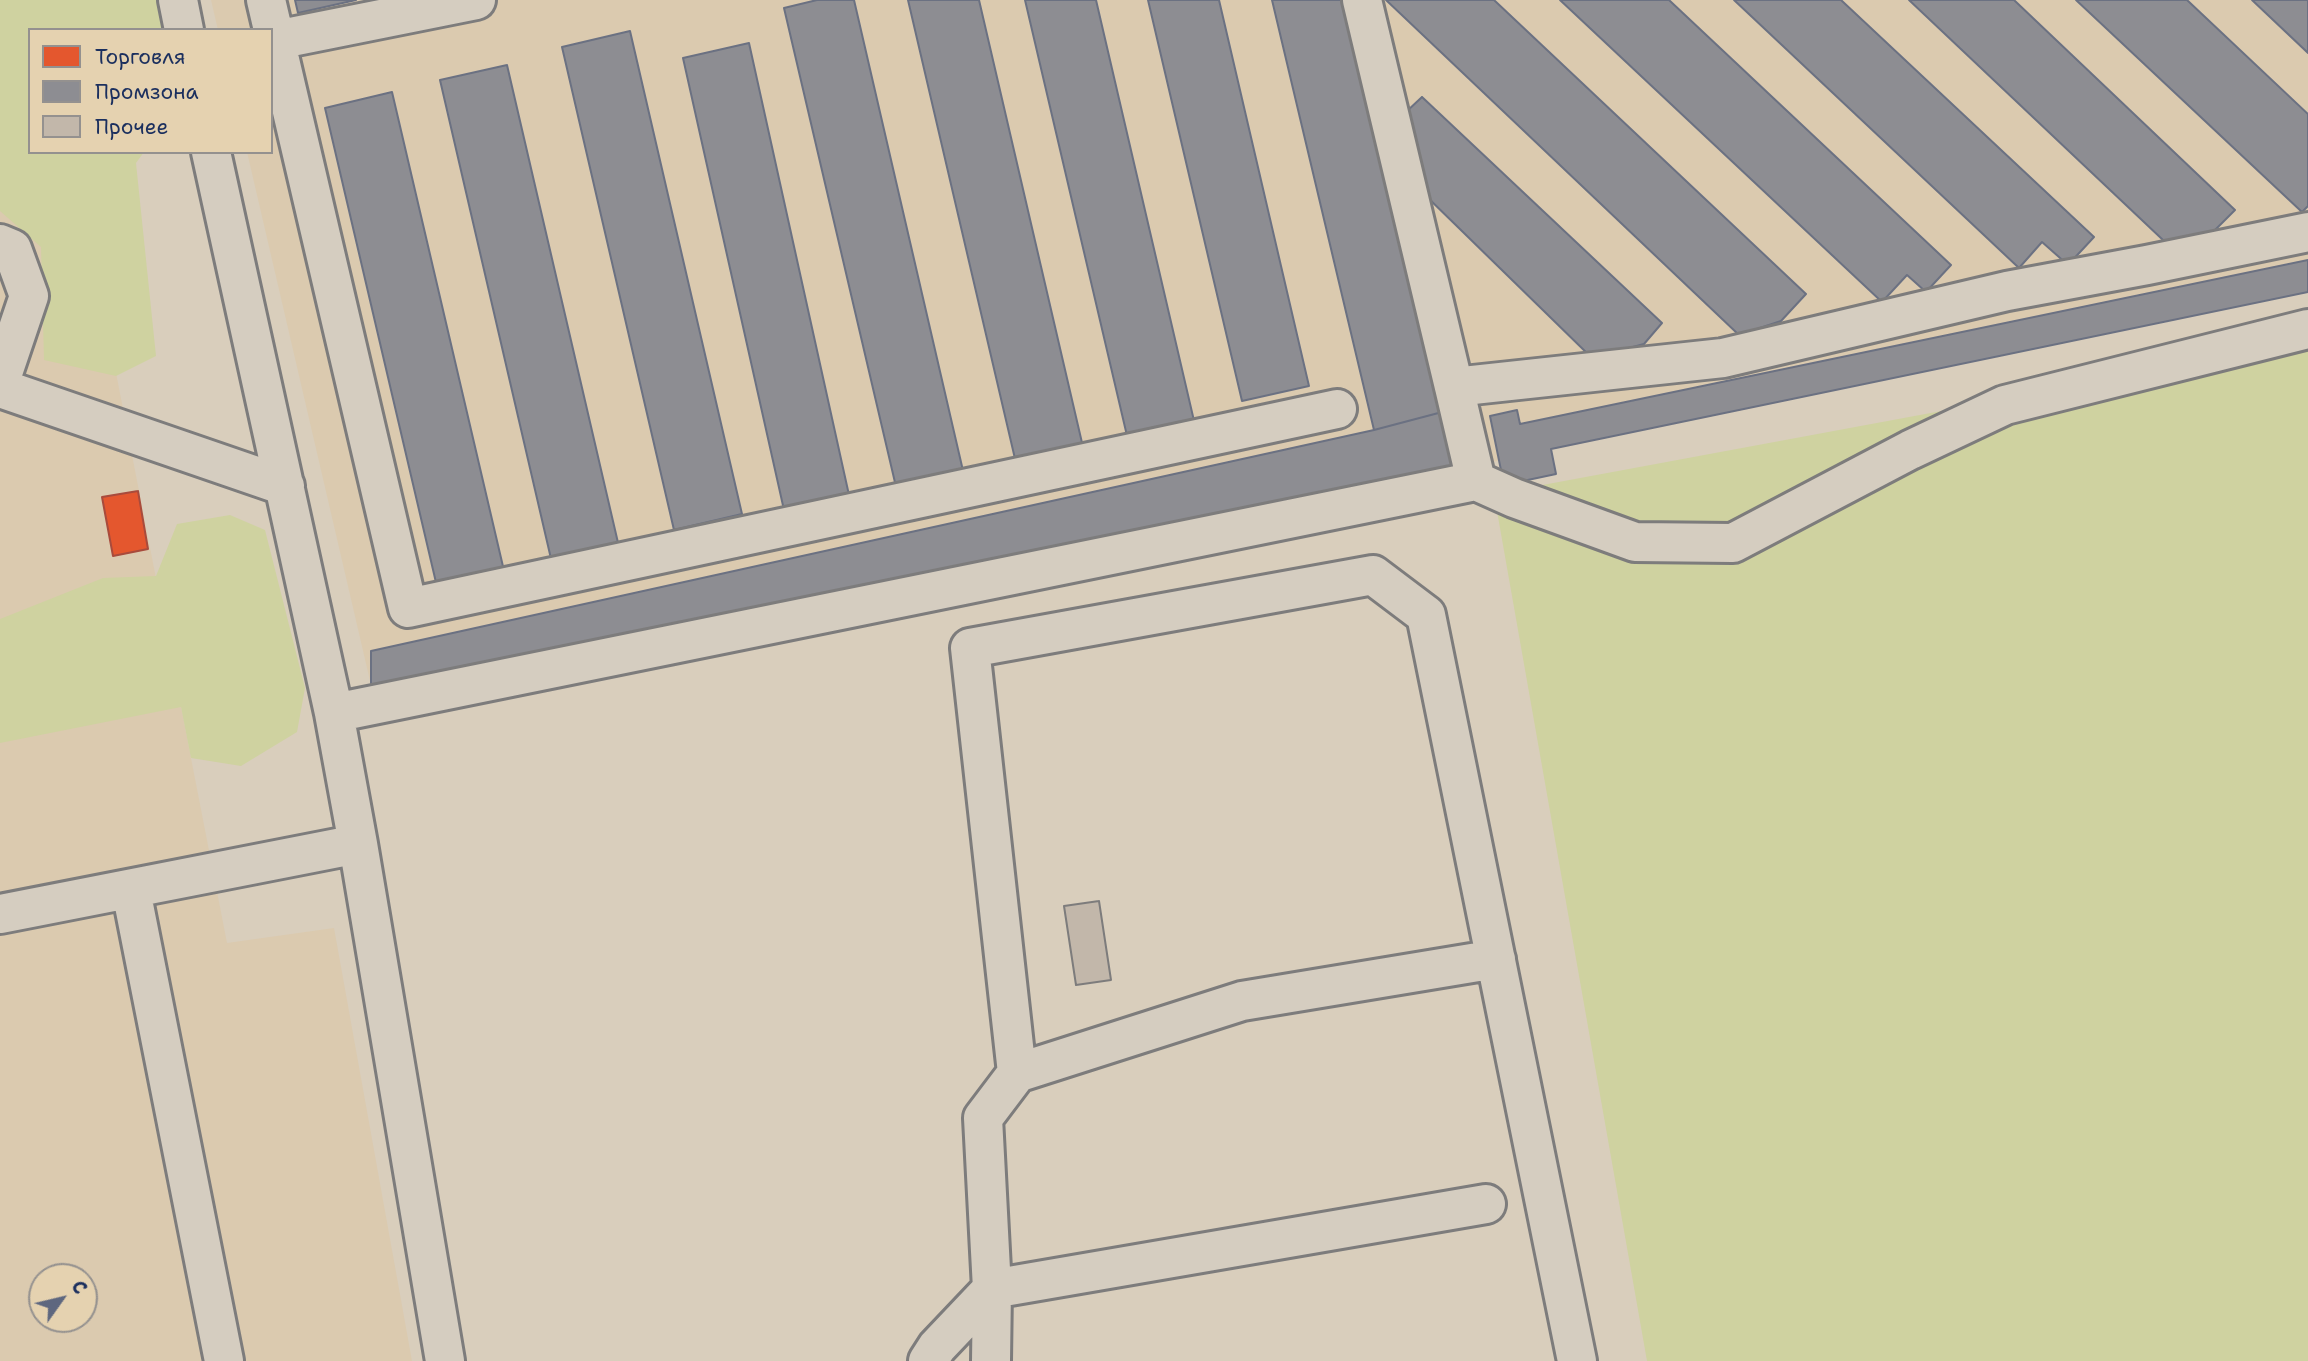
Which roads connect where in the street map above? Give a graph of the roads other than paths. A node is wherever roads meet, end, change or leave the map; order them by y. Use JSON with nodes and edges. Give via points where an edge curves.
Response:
{"nodes":[{"id":1,"x":178,"y":0,"type":"edge"},
{"id":2,"x":266,"y":0,"type":"edge"},
{"id":3,"x":476,"y":0,"type":"edge"},
{"id":4,"x":1362,"y":0,"type":"edge"},
{"id":5,"x":184,"y":28,"type":"edge"},
{"id":6,"x":271,"y":28,"type":"edge"},
{"id":7,"x":273,"y":41,"type":"edge"},
{"id":8,"x":211,"y":154,"type":"edge"},
{"id":9,"x":2308,"y":232,"type":"edge"},
{"id":10,"x":0,"y":244,"type":"edge"},
{"id":11,"x":2308,"y":329,"type":"edge"},
{"id":12,"x":0,"y":382,"type":"edge"},
{"id":13,"x":1454,"y":387,"type":"junction"},
{"id":14,"x":0,"y":388,"type":"edge"},
{"id":15,"x":1336,"y":409,"type":"dead end"},
{"id":16,"x":1476,"y":481,"type":"junction"},
{"id":17,"x":285,"y":486,"type":"junction"},
{"id":18,"x":334,"y":713,"type":"junction"},
{"id":19,"x":358,"y":844,"type":"junction"},
{"id":20,"x":131,"y":890,"type":"junction"},
{"id":21,"x":0,"y":914,"type":"edge"},
{"id":22,"x":1496,"y":960,"type":"junction"},
{"id":23,"x":1017,"y":1073,"type":"junction"},
{"id":24,"x":1486,"y":1204,"type":"dead end"},
{"id":25,"x":992,"y":1289,"type":"junction"},
{"id":26,"x":224,"y":1361,"type":"edge"},
{"id":27,"x":445,"y":1361,"type":"edge"},
{"id":28,"x":928,"y":1361,"type":"edge"},
{"id":29,"x":990,"y":1361,"type":"edge"},
{"id":30,"x":1577,"y":1361,"type":"edge"}],
"edges":[{"from":1,"to":5,"type":"lane"},
{"from":2,"to":6,"type":"lane"},
{"from":3,"to":7,"type":"lane"},
{"from":4,"to":13,"type":"lane"},
{"from":7,"to":15,"type":"lane","via":[[408,608]]},
{"from":8,"to":17,"type":"lane"},
{"from":9,"to":13,"type":"lane","via":[[2007,290],[1723,358]]},
{"from":10,"to":12,"type":"lane","via":[[12,249],[29,296]]},
{"from":11,"to":16,"type":"lane","via":[[2005,405],[1733,543],[1635,542]]},
{"from":13,"to":16,"type":"lane"},
{"from":14,"to":17,"type":"lane"},
{"from":16,"to":18,"type":"lane"},
{"from":17,"to":18,"type":"lane"},
{"from":18,"to":19,"type":"lane"},
{"from":19,"to":20,"type":"lane"},
{"from":19,"to":27,"type":"lane"},
{"from":20,"to":21,"type":"lane"},
{"from":20,"to":26,"type":"lane"},
{"from":22,"to":23,"type":"lane","via":[[1242,1000]]},
{"from":22,"to":23,"type":"lane","via":[[1426,615],[1373,575],[970,648]]},
{"from":22,"to":30,"type":"lane"},
{"from":23,"to":25,"type":"lane","via":[[983,1118]]},
{"from":24,"to":25,"type":"lane"},
{"from":25,"to":28,"type":"lane"},
{"from":25,"to":29,"type":"lane"}]}
